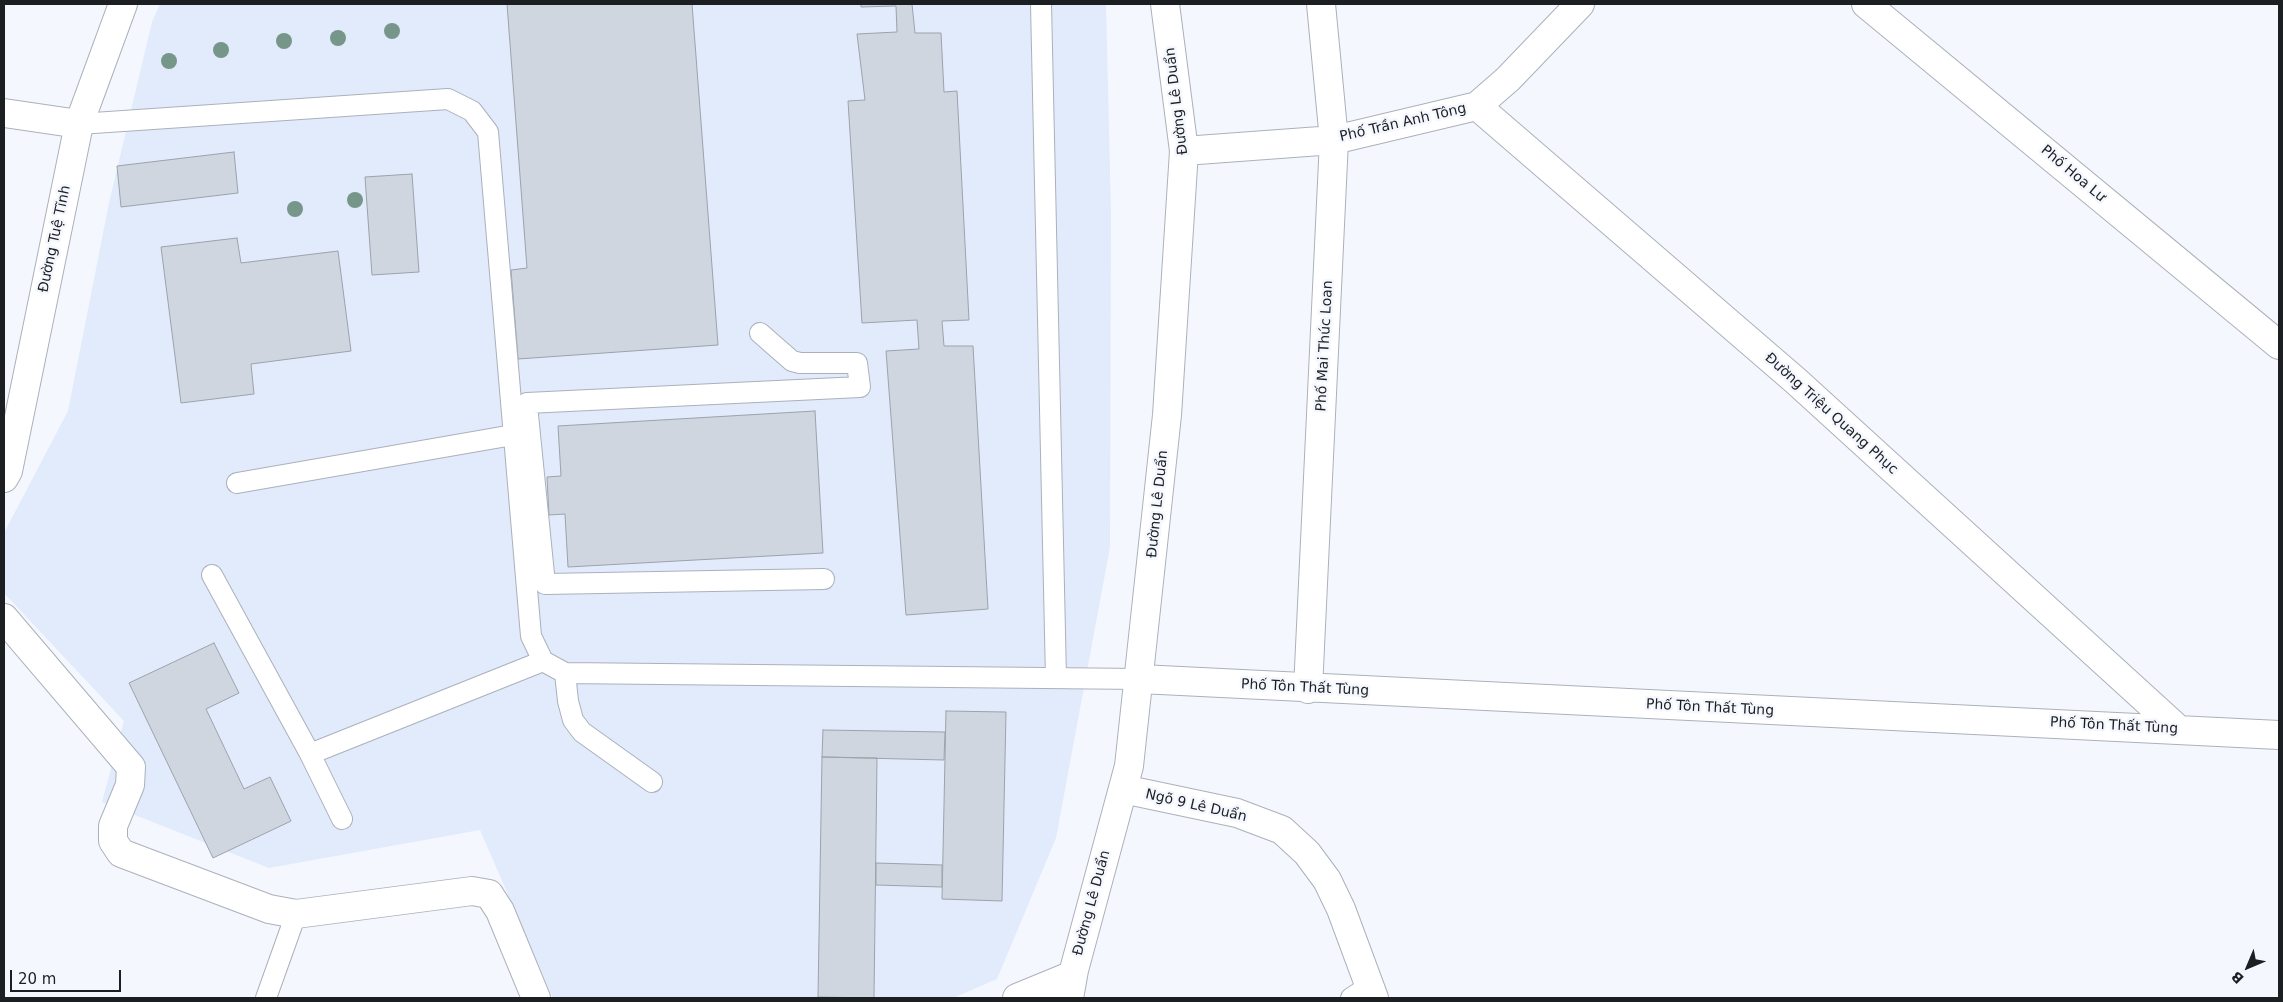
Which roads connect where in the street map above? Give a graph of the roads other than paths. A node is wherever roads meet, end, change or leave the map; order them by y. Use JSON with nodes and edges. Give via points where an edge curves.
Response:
{"nodes":[{"id":1,"x":123,"y":4,"type":"edge"},
{"id":2,"x":1041,"y":4,"type":"edge"},
{"id":3,"x":1165,"y":4,"type":"edge"},
{"id":4,"x":1321,"y":4,"type":"edge"},
{"id":5,"x":1580,"y":4,"type":"edge"},
{"id":6,"x":1866,"y":4,"type":"edge"},
{"id":7,"x":1477,"y":106,"type":"junction"},
{"id":8,"x":4,"y":113,"type":"edge"},
{"id":9,"x":79,"y":124,"type":"junction"},
{"id":10,"x":1334,"y":140,"type":"junction"},
{"id":11,"x":1184,"y":151,"type":"junction"},
{"id":12,"x":760,"y":333,"type":"dead end"},
{"id":13,"x":2279,"y":345,"type":"edge"},
{"id":14,"x":527,"y":403,"type":"junction"},
{"id":15,"x":513,"y":435,"type":"junction"},
{"id":16,"x":4,"y":478,"type":"edge"},
{"id":17,"x":237,"y":482,"type":"dead end"},
{"id":18,"x":212,"y":574,"type":"dead end"},
{"id":19,"x":824,"y":579,"type":"dead end"},
{"id":20,"x":4,"y":618,"type":"edge"},
{"id":21,"x":543,"y":661,"type":"junction"},
{"id":22,"x":565,"y":672,"type":"junction"},
{"id":23,"x":1056,"y":678,"type":"junction"},
{"id":24,"x":1140,"y":679,"type":"junction"},
{"id":25,"x":1308,"y":689,"type":"junction"},
{"id":26,"x":2178,"y":729,"type":"junction"},
{"id":27,"x":2279,"y":735,"type":"edge"},
{"id":28,"x":310,"y":754,"type":"junction"},
{"id":29,"x":652,"y":782,"type":"dead end"},
{"id":30,"x":1123,"y":789,"type":"junction"},
{"id":31,"x":342,"y":819,"type":"dead end"},
{"id":32,"x":296,"y":914,"type":"junction"},
{"id":33,"x":1071,"y":987,"type":"edge"},
{"id":34,"x":1364,"y":994,"type":"edge"},
{"id":35,"x":266,"y":998,"type":"edge"},
{"id":36,"x":536,"y":998,"type":"edge"},
{"id":37,"x":1017,"y":998,"type":"edge"}],
"edges":[{"from":1,"to":9,"type":"street","name":"Đường Tuệ Tĩnh"},
{"from":2,"to":23,"type":"lane"},
{"from":3,"to":11,"type":"street","name":"Đường Lê Duẩn"},
{"from":4,"to":10,"type":"street","name":"Phố Mai Thúc Loan"},
{"from":5,"to":7,"type":"street","name":"Phố Trần Anh Tông","via":[[1508,79]]},
{"from":6,"to":13,"type":"street","name":"Phố Hoa Lư"},
{"from":7,"to":10,"type":"street","name":"Phố Trần Anh Tông"},
{"from":7,"to":26,"type":"street","name":"Đường Triệu Quang Phục","via":[[1796,381]]},
{"from":8,"to":9,"type":"street"},
{"from":9,"to":15,"type":"lane","via":[[448,99],[472,110],[488,132]]},
{"from":9,"to":16,"type":"street","name":"Đường Tuệ Tĩnh"},
{"from":10,"to":11,"type":"street","name":"Phố Trần Anh Tông"},
{"from":10,"to":25,"type":"street","name":"Phố Mai Thúc Loan"},
{"from":11,"to":24,"type":"street","name":"Đường Lê Duẩn","via":[[1167,415]]},
{"from":12,"to":14,"type":"lane","via":[[800,363],[857,363],[860,387]]},
{"from":14,"to":15,"type":"lane"},
{"from":14,"to":19,"type":"lane","via":[[545,584]]},
{"from":15,"to":17,"type":"lane"},
{"from":15,"to":21,"type":"lane","via":[[531,636]]},
{"from":18,"to":28,"type":"lane"},
{"from":20,"to":32,"type":"street","via":[[131,767],[130,785],[113,826],[113,841],[121,853],[269,909]]},
{"from":21,"to":22,"type":"lane"},
{"from":21,"to":28,"type":"lane"},
{"from":22,"to":23,"type":"lane"},
{"from":22,"to":29,"type":"lane","via":[[572,720],[582,732]]},
{"from":23,"to":24,"type":"lane"},
{"from":24,"to":25,"type":"street","name":"Phố Tôn Thất Tùng"},
{"from":24,"to":30,"type":"street","name":"Đường Lê Duẩn"},
{"from":25,"to":26,"type":"street","name":"Phố Tôn Thất Tùng"},
{"from":26,"to":27,"type":"street","name":"Phố Tôn Thất Tùng"},
{"from":28,"to":31,"type":"lane"},
{"from":30,"to":33,"type":"street","name":"Đường Lê Duẩn"},
{"from":30,"to":34,"type":"street","name":"Ngõ 9 Lê Duẩn","via":[[1237,812],[1282,830],[1308,852],[1341,909]]},
{"from":32,"to":35,"type":"lane"},
{"from":32,"to":36,"type":"street","via":[[472,891],[489,894],[500,911]]},
{"from":33,"to":37,"type":"street"}]}
